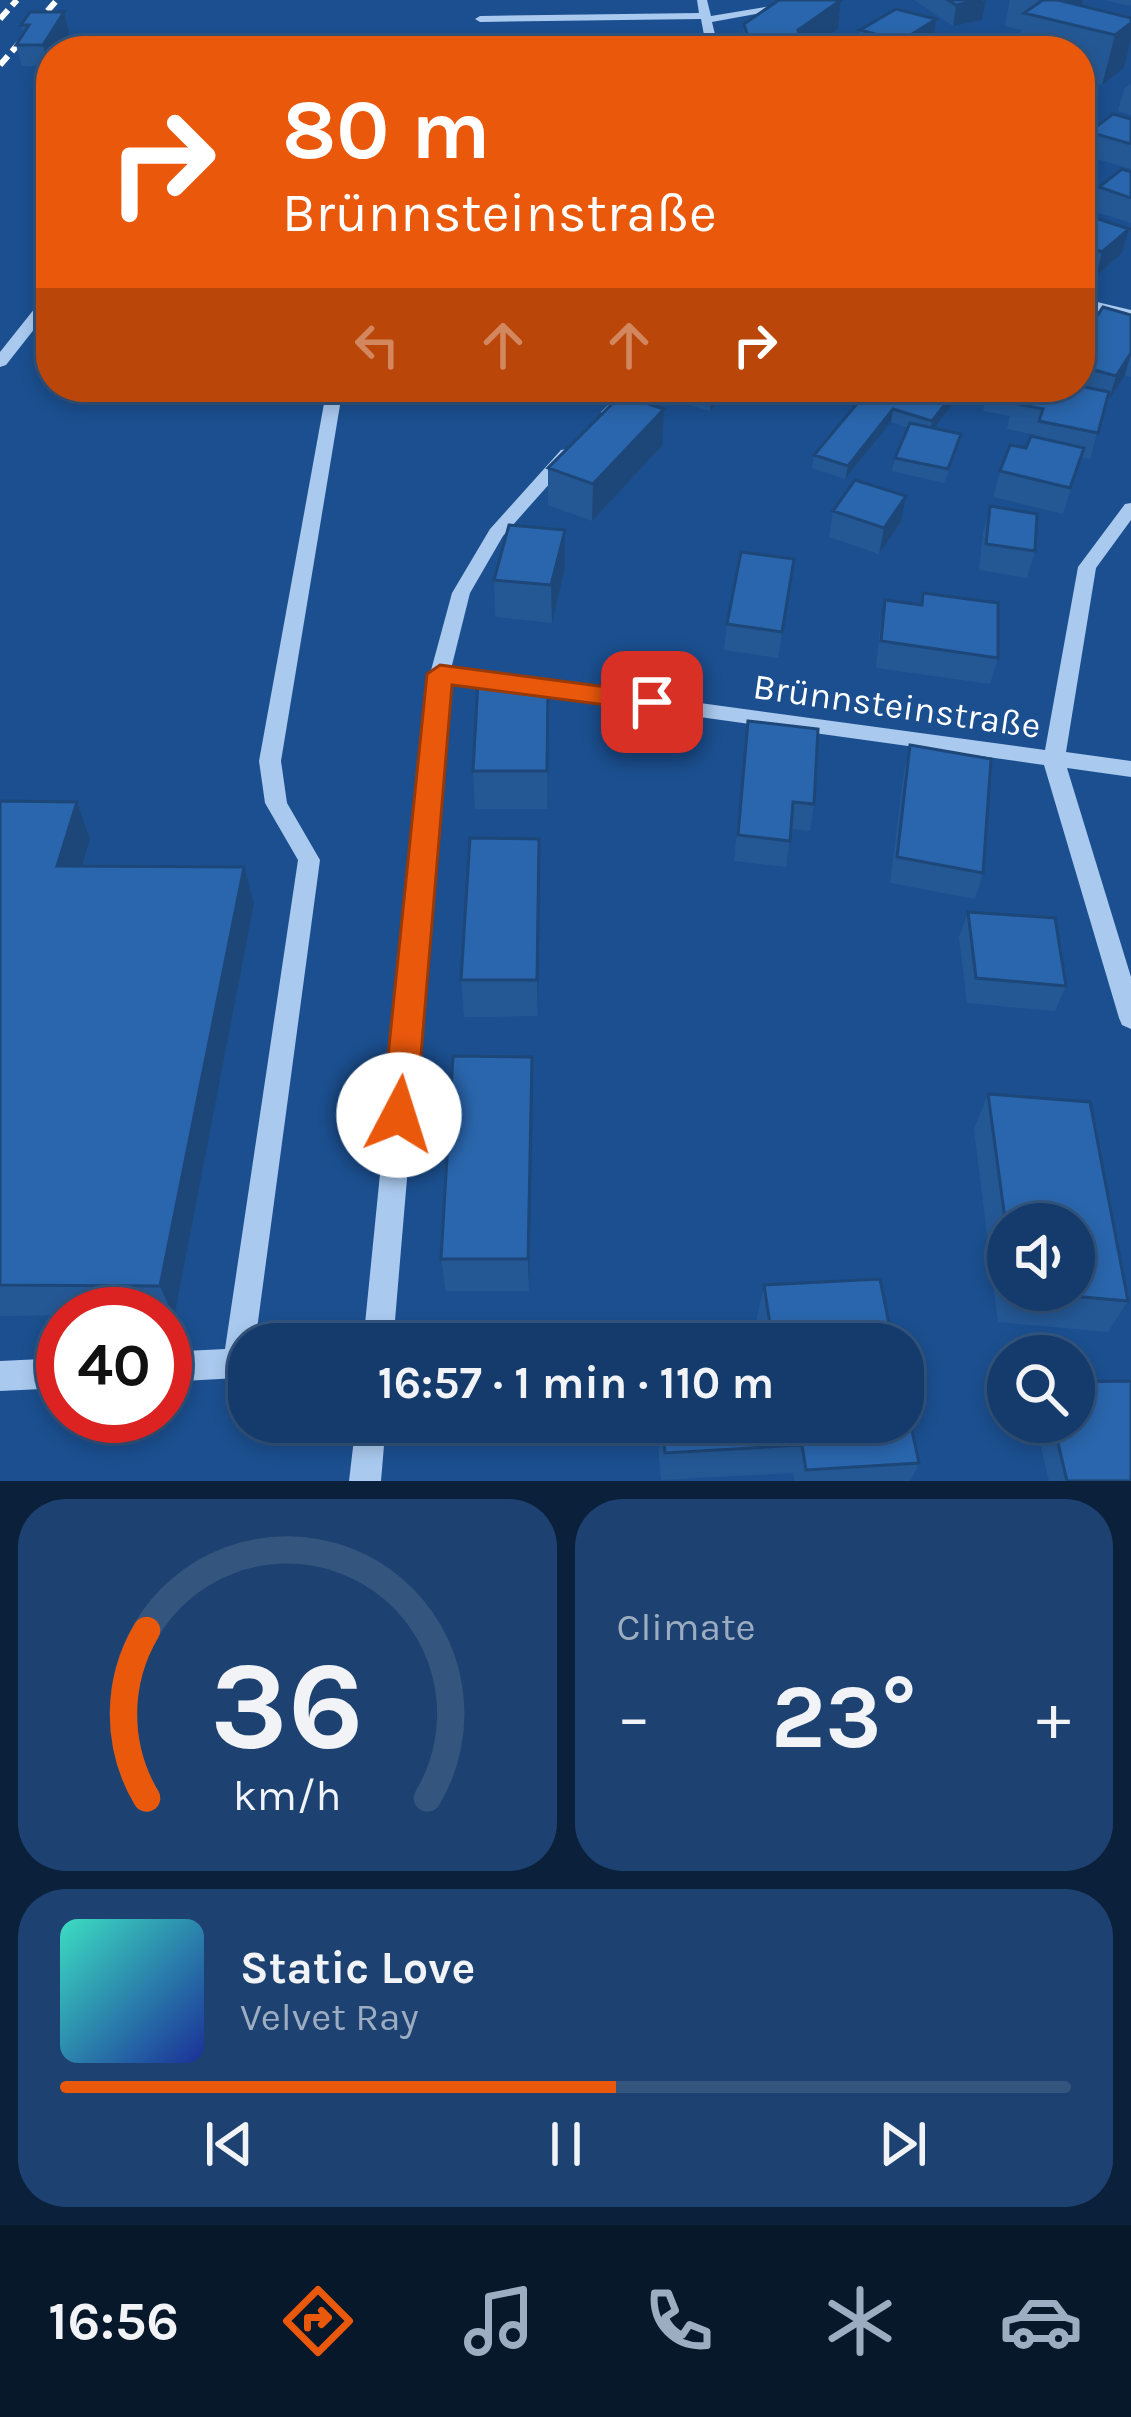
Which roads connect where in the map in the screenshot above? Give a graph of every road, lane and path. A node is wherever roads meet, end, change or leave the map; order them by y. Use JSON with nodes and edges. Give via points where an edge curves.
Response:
{"nodes":[{"id":1,"x":702,"y":0,"type":"edge"},
{"id":2,"x":827,"y":0,"type":"edge"},
{"id":3,"x":706,"y":18,"type":"junction"},
{"id":4,"x":480,"y":19,"type":"dead end"},
{"id":5,"x":710,"y":36,"type":"edge"},
{"id":6,"x":1095,"y":306,"type":"edge"},
{"id":7,"x":1131,"y":315,"type":"edge"},
{"id":8,"x":36,"y":317,"type":"edge"},
{"id":9,"x":0,"y":362,"type":"edge"},
{"id":10,"x":332,"y":402,"type":"edge"},
{"id":11,"x":621,"y":402,"type":"edge"},
{"id":12,"x":1131,"y":508,"type":"edge"},
{"id":13,"x":440,"y":674,"type":"junction"},
{"id":14,"x":1054,"y":761,"type":"junction"},
{"id":15,"x":1131,"y":770,"type":"edge"},
{"id":16,"x":1131,"y":1018,"type":"edge"},
{"id":17,"x":380,"y":1323,"type":"edge"},
{"id":18,"x":192,"y":1366,"type":"edge"},
{"id":19,"x":36,"y":1374,"type":"edge"},
{"id":20,"x":0,"y":1376,"type":"edge"},
{"id":21,"x":369,"y":1443,"type":"edge"},
{"id":22,"x":365,"y":1481,"type":"edge"}],
"edges":[{"from":1,"to":3,"type":"street"},
{"from":2,"to":3,"type":"street"},
{"from":3,"to":4,"type":"street"},
{"from":3,"to":5,"type":"street"},
{"from":6,"to":7,"type":"street"},
{"from":8,"to":9,"type":"street"},
{"from":10,"to":18,"type":"street","via":[[270,761],[276,803],[309,860],[238,1363]]},
{"from":11,"to":13,"type":"street","via":[[496,533],[461,593]]},
{"from":12,"to":14,"type":"street","via":[[1087,567]]},
{"from":13,"to":14,"type":"street","name":"Brünnsteinstraße"},
{"from":13,"to":17,"type":"street"},
{"from":14,"to":15,"type":"street","name":"Brünnsteinstraße"},
{"from":14,"to":16,"type":"street"},
{"from":19,"to":20,"type":"street"},
{"from":21,"to":22,"type":"street"}]}
